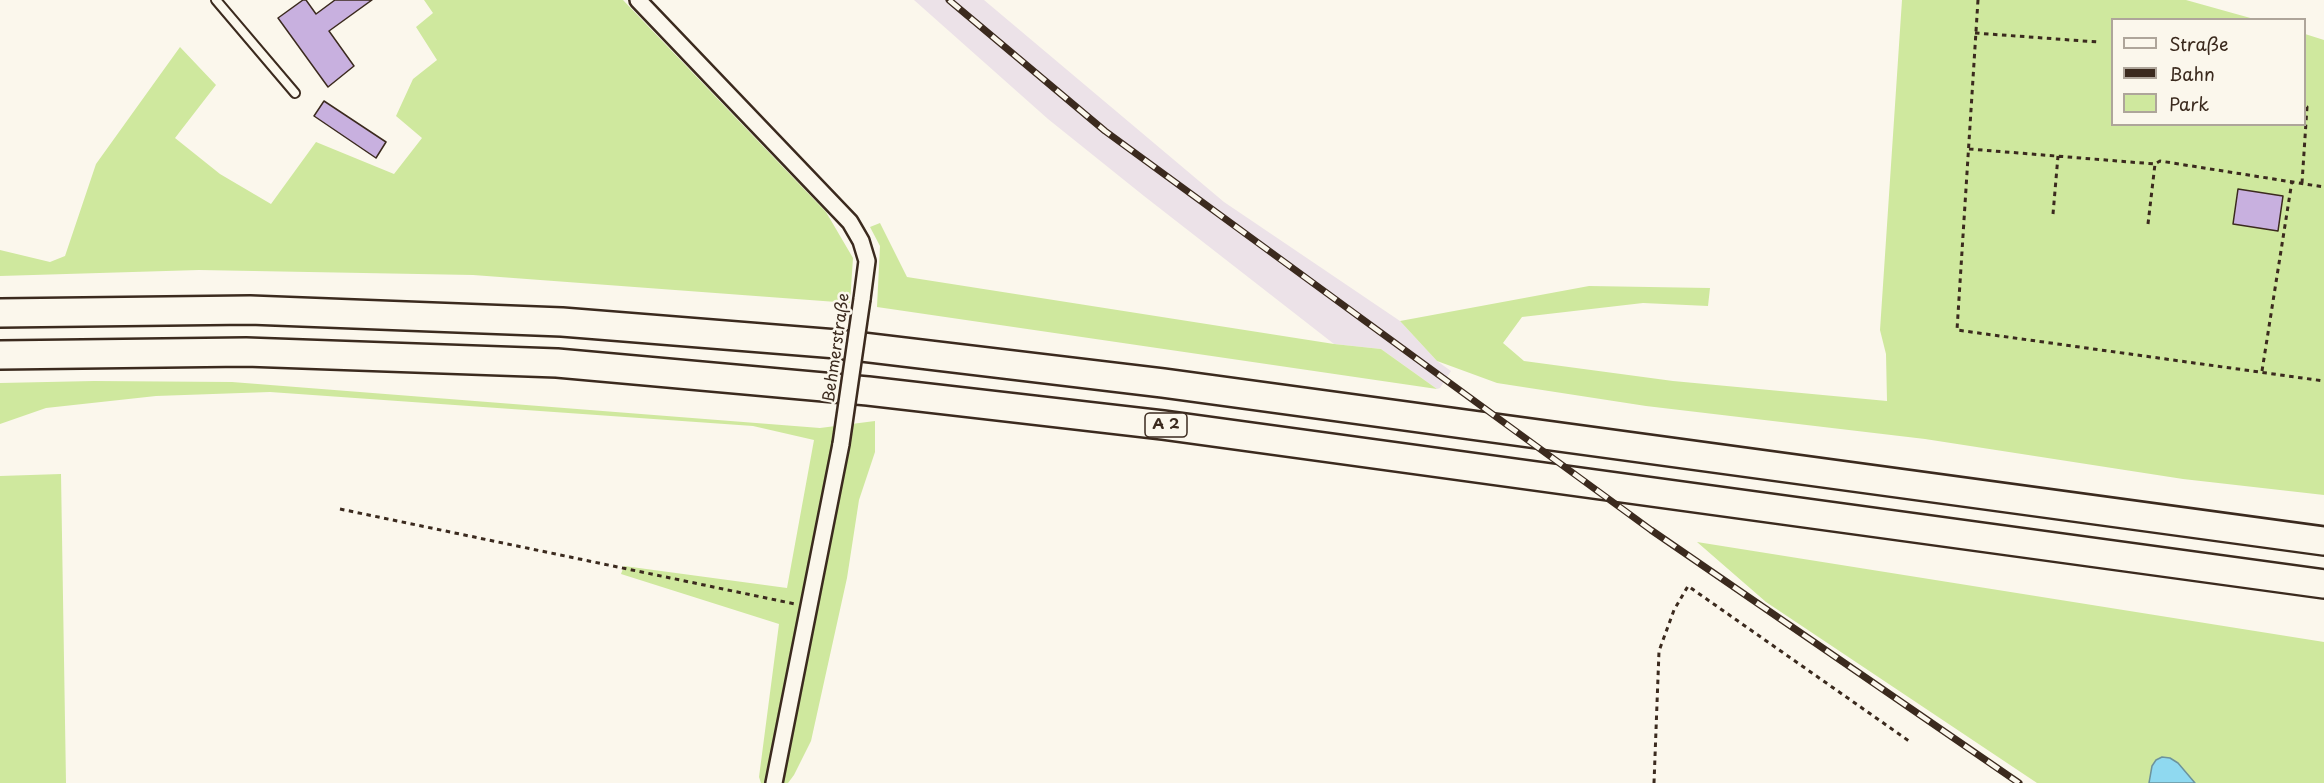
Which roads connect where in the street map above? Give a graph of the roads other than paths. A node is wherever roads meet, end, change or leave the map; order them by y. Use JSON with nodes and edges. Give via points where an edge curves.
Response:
{"nodes":[{"id":1,"x":216,"y":0,"type":"edge"},
{"id":2,"x":638,"y":0,"type":"edge"},
{"id":3,"x":294,"y":93,"type":"dead end"},
{"id":4,"x":0,"y":313,"type":"edge"},
{"id":5,"x":0,"y":355,"type":"edge"},
{"id":6,"x":2324,"y":541,"type":"edge"},
{"id":7,"x":2324,"y":584,"type":"edge"},
{"id":8,"x":774,"y":783,"type":"edge"}],
"edges":[{"from":1,"to":3,"type":"lane"},
{"from":2,"to":8,"type":"street","name":"Behmerstraße","bridge":true,"via":[[850,222],[867,261],[841,444]]},
{"from":4,"to":6,"type":"highway","via":[[250,310],[562,322],[837,344],[1163,382]]},
{"from":5,"to":7,"type":"highway","number":"A 2","via":[[246,352],[557,363],[868,391],[1163,425]]}]}
